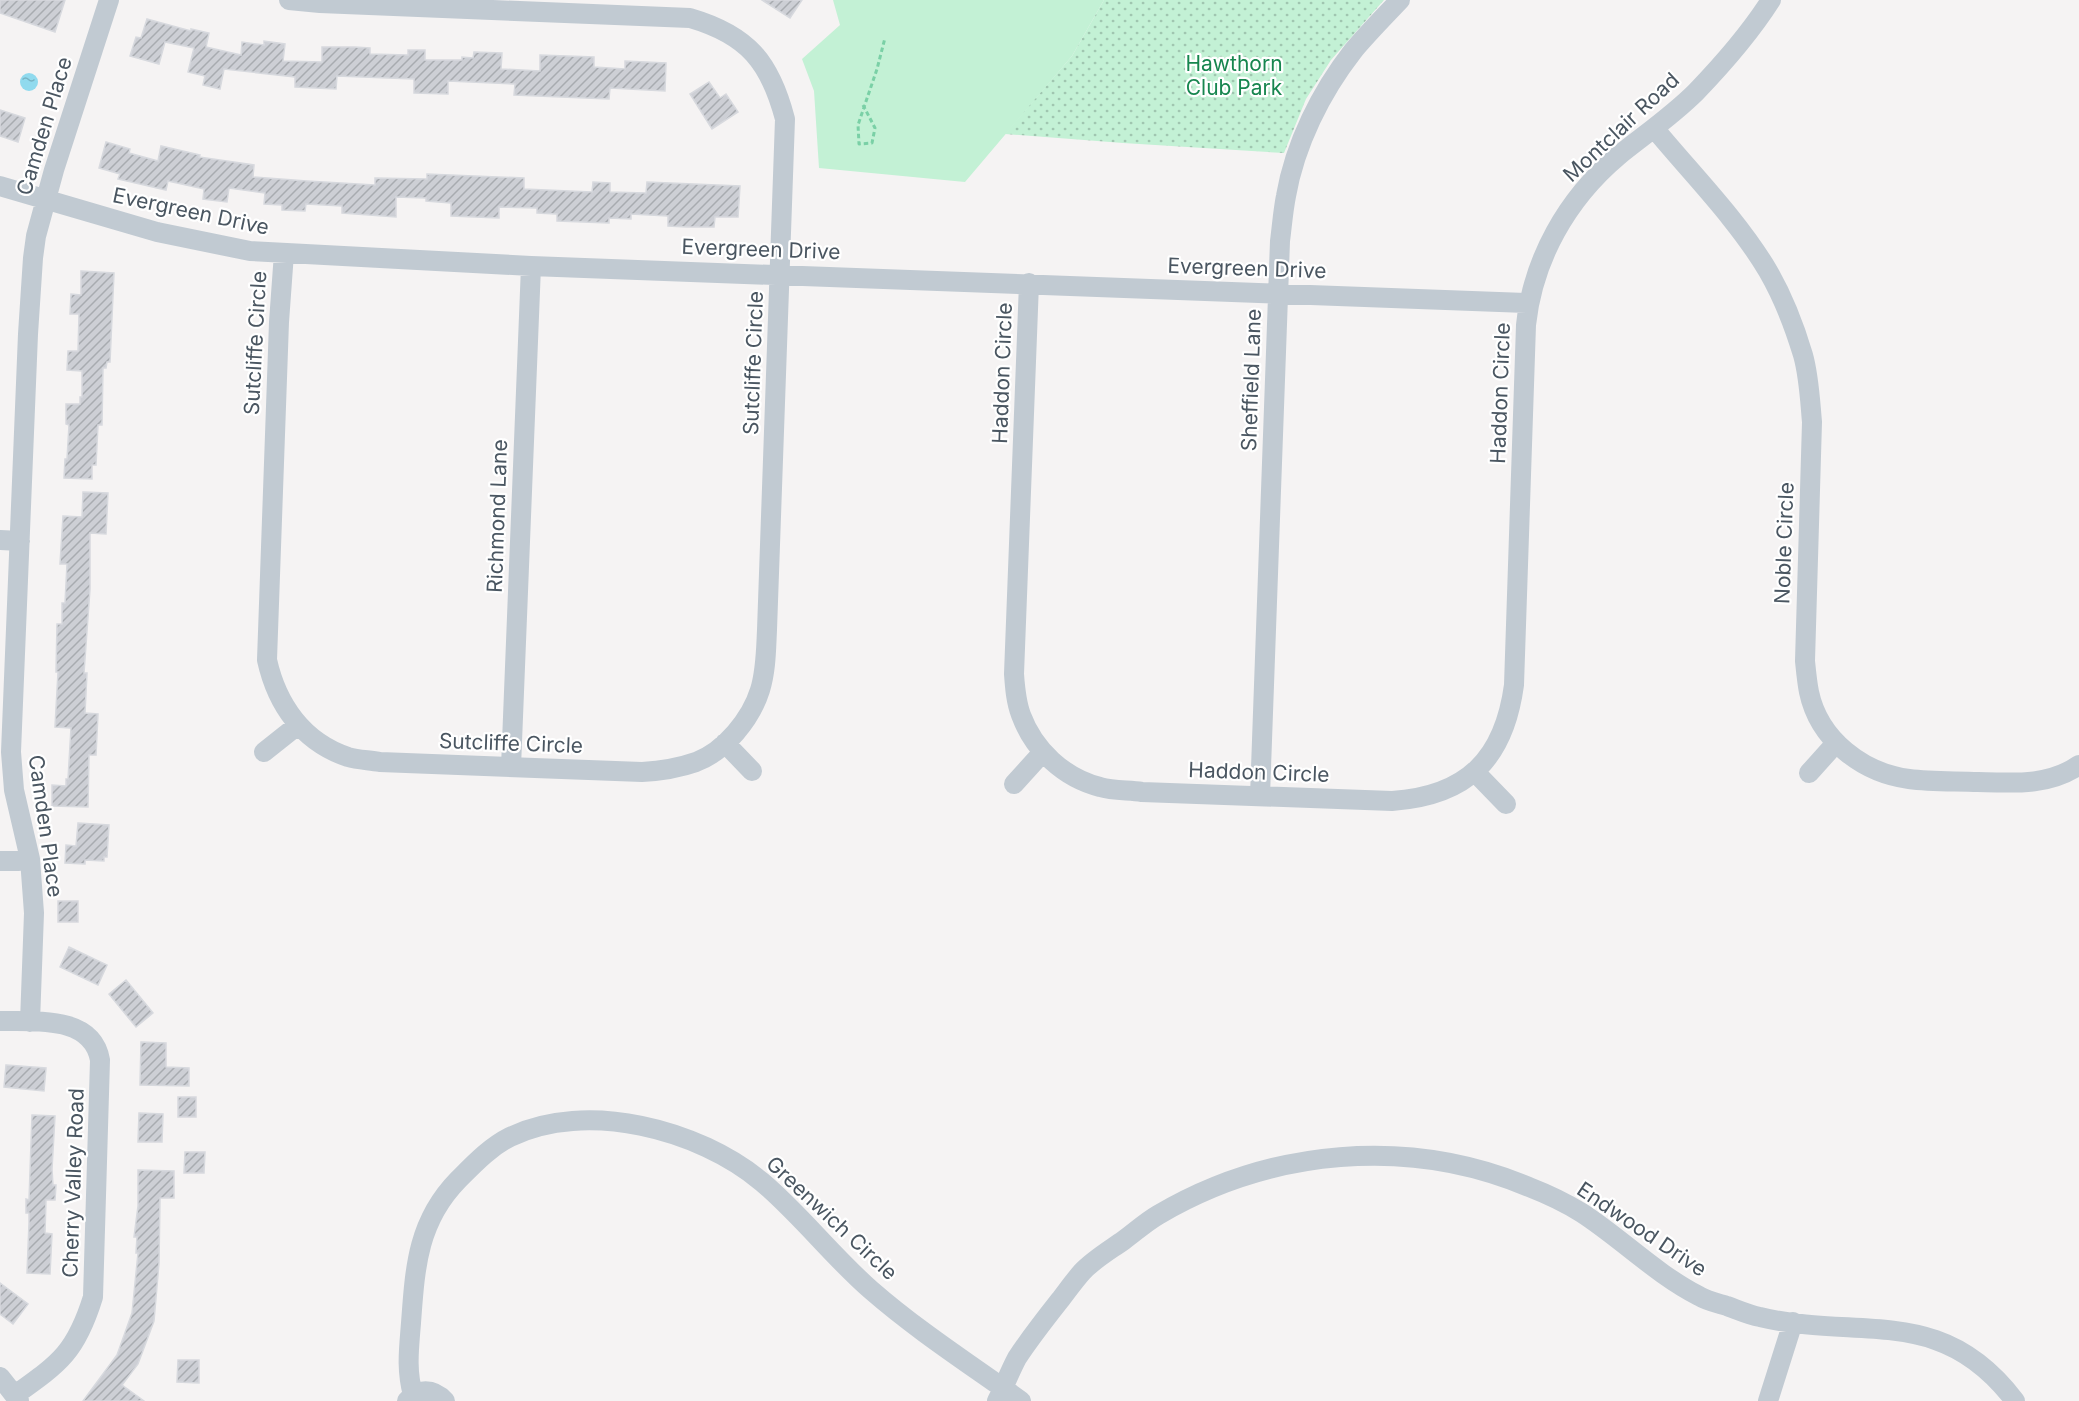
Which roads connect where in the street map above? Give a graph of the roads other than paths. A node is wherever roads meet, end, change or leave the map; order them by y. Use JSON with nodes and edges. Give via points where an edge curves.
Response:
{"nodes":[{"id":1,"x":109,"y":0,"type":"edge"},
{"id":2,"x":289,"y":0,"type":"edge"},
{"id":3,"x":1400,"y":0,"type":"edge"},
{"id":4,"x":1771,"y":0,"type":"edge"},
{"id":5,"x":1654,"y":128,"type":"junction"},
{"id":6,"x":0,"y":186,"type":"edge"},
{"id":7,"x":46,"y":201,"type":"junction"},
{"id":8,"x":284,"y":253,"type":"junction"},
{"id":9,"x":531,"y":266,"type":"junction"},
{"id":10,"x":781,"y":274,"type":"junction"},
{"id":11,"x":1029,"y":283,"type":"junction"},
{"id":12,"x":1279,"y":293,"type":"junction"},
{"id":13,"x":1528,"y":303,"type":"junction"},
{"id":14,"x":10,"y":540,"type":"edge"},
{"id":15,"x":298,"y":725,"type":"junction"},
{"id":16,"x":725,"y":742,"type":"junction"},
{"id":17,"x":1836,"y":743,"type":"junction"},
{"id":18,"x":6,"y":752,"type":"edge"},
{"id":19,"x":264,"y":752,"type":"dead end"},
{"id":20,"x":1043,"y":752,"type":"junction"},
{"id":21,"x":2079,"y":765,"type":"edge"},
{"id":22,"x":511,"y":767,"type":"junction"},
{"id":23,"x":752,"y":771,"type":"dead end"},
{"id":24,"x":1475,"y":771,"type":"junction"},
{"id":25,"x":1809,"y":773,"type":"dead end"},
{"id":26,"x":1014,"y":784,"type":"dead end"},
{"id":27,"x":1260,"y":796,"type":"junction"},
{"id":28,"x":1506,"y":804,"type":"dead end"},
{"id":29,"x":30,"y":859,"type":"junction"},
{"id":30,"x":0,"y":861,"type":"edge"},
{"id":31,"x":0,"y":1021,"type":"edge"},
{"id":32,"x":30,"y":1022,"type":"junction"},
{"id":33,"x":1793,"y":1322,"type":"junction"},
{"id":34,"x":0,"y":1377,"type":"edge"},
{"id":35,"x":1000,"y":1395,"type":"edge"},
{"id":36,"x":17,"y":1398,"type":"edge"},
{"id":37,"x":410,"y":1398,"type":"edge"},
{"id":38,"x":445,"y":1401,"type":"edge"},
{"id":39,"x":1021,"y":1401,"type":"edge"},
{"id":40,"x":1768,"y":1401,"type":"edge"},
{"id":41,"x":2015,"y":1401,"type":"edge"}],
"edges":[{"from":1,"to":7,"type":"street","name":"Camden Place"},
{"from":2,"to":10,"type":"street","name":"Sutcliffe Circle","via":[[690,18],[712,24],[740,40],[755,55],[778,92],[785,119]]},
{"from":3,"to":12,"type":"street","name":"Sheffield Lane","via":[[1354,50],[1308,127],[1286,195]]},
{"from":4,"to":5,"type":"street","name":"Montclair Road","via":[[1725,61]]},
{"from":5,"to":13,"type":"street","name":"Montclair Road","via":[[1594,178],[1566,213],[1543,255]]},
{"from":5,"to":17,"type":"street","name":"Noble Circle","via":[[1763,263],[1786,305],[1804,356],[1812,422],[1805,661],[1813,706]]},
{"from":6,"to":7,"type":"street","name":"Evergreen Drive"},
{"from":7,"to":8,"type":"street","name":"Evergreen Drive","via":[[157,232],[250,252]]},
{"from":7,"to":14,"type":"street","name":"Camden Place","via":[[33,258]]},
{"from":8,"to":9,"type":"street","name":"Evergreen Drive"},
{"from":8,"to":15,"type":"street","name":"Sutcliffe Circle","via":[[267,660],[280,700]]},
{"from":9,"to":10,"type":"street","name":"Evergreen Drive"},
{"from":9,"to":22,"type":"street","name":"Richmond Lane"},
{"from":10,"to":11,"type":"street","name":"Evergreen Drive"},
{"from":10,"to":16,"type":"street","name":"Sutcliffe Circle","via":[[764,675],[750,712]]},
{"from":11,"to":12,"type":"street","name":"Evergreen Drive"},
{"from":11,"to":20,"type":"street","name":"Haddon Circle","via":[[1014,674],[1021,716]]},
{"from":12,"to":13,"type":"street","name":"Evergreen Drive"},
{"from":12,"to":27,"type":"street","name":"Sheffield Lane"},
{"from":13,"to":24,"type":"street","name":"Haddon Circle","via":[[1514,685],[1502,733]]},
{"from":14,"to":18,"type":"street","name":"Camden Place"},
{"from":15,"to":19,"type":"street"},
{"from":15,"to":22,"type":"street","name":"Sutcliffe Circle","via":[[351,758]]},
{"from":16,"to":22,"type":"street","name":"Sutcliffe Circle","via":[[698,761],[664,771]]},
{"from":16,"to":23,"type":"street"},
{"from":17,"to":21,"type":"street","name":"Noble Circle","via":[[1867,767],[1910,780],[2030,782]]},
{"from":17,"to":25,"type":"street"},
{"from":18,"to":29,"type":"street","name":"Camden Place"},
{"from":20,"to":26,"type":"street"},
{"from":20,"to":27,"type":"street","name":"Haddon Circle","via":[[1076,778],[1101,787]]},
{"from":24,"to":27,"type":"street","name":"Haddon Circle","via":[[1443,791],[1416,800]]},
{"from":24,"to":28,"type":"street"},
{"from":29,"to":30,"type":"street"},
{"from":29,"to":32,"type":"street","name":"Camden Place","via":[[34,913]]},
{"from":31,"to":32,"type":"street","name":"Cherry Valley Road"},
{"from":32,"to":36,"type":"street","name":"Cherry Valley Road","via":[[73,1027],[98,1049],[93,1297],[75,1343],[61,1361]]},
{"from":33,"to":35,"type":"street","name":"Endwood Drive","via":[[1760,1317],[1700,1297],[1581,1212],[1485,1171],[1416,1157],[1312,1160],[1258,1170],[1202,1191],[1155,1216],[1083,1271],[1032,1336]]},
{"from":33,"to":40,"type":"street"},
{"from":33,"to":41,"type":"street","name":"Endwood Drive","via":[[1890,1329],[1948,1344],[1977,1361]]},
{"from":34,"to":36,"type":"street"},
{"from":35,"to":37,"type":"street","name":"Greenwich Circle","via":[[871,1290],[762,1181],[703,1146],[667,1132],[634,1124],[568,1121],[510,1137],[483,1155],[436,1207],[415,1268],[408,1370]]},
{"from":35,"to":39,"type":"street","name":"Greenwich Circle"},
{"from":37,"to":38,"type":"street","name":"Greenwich Circle","via":[[426,1391]]}]}
